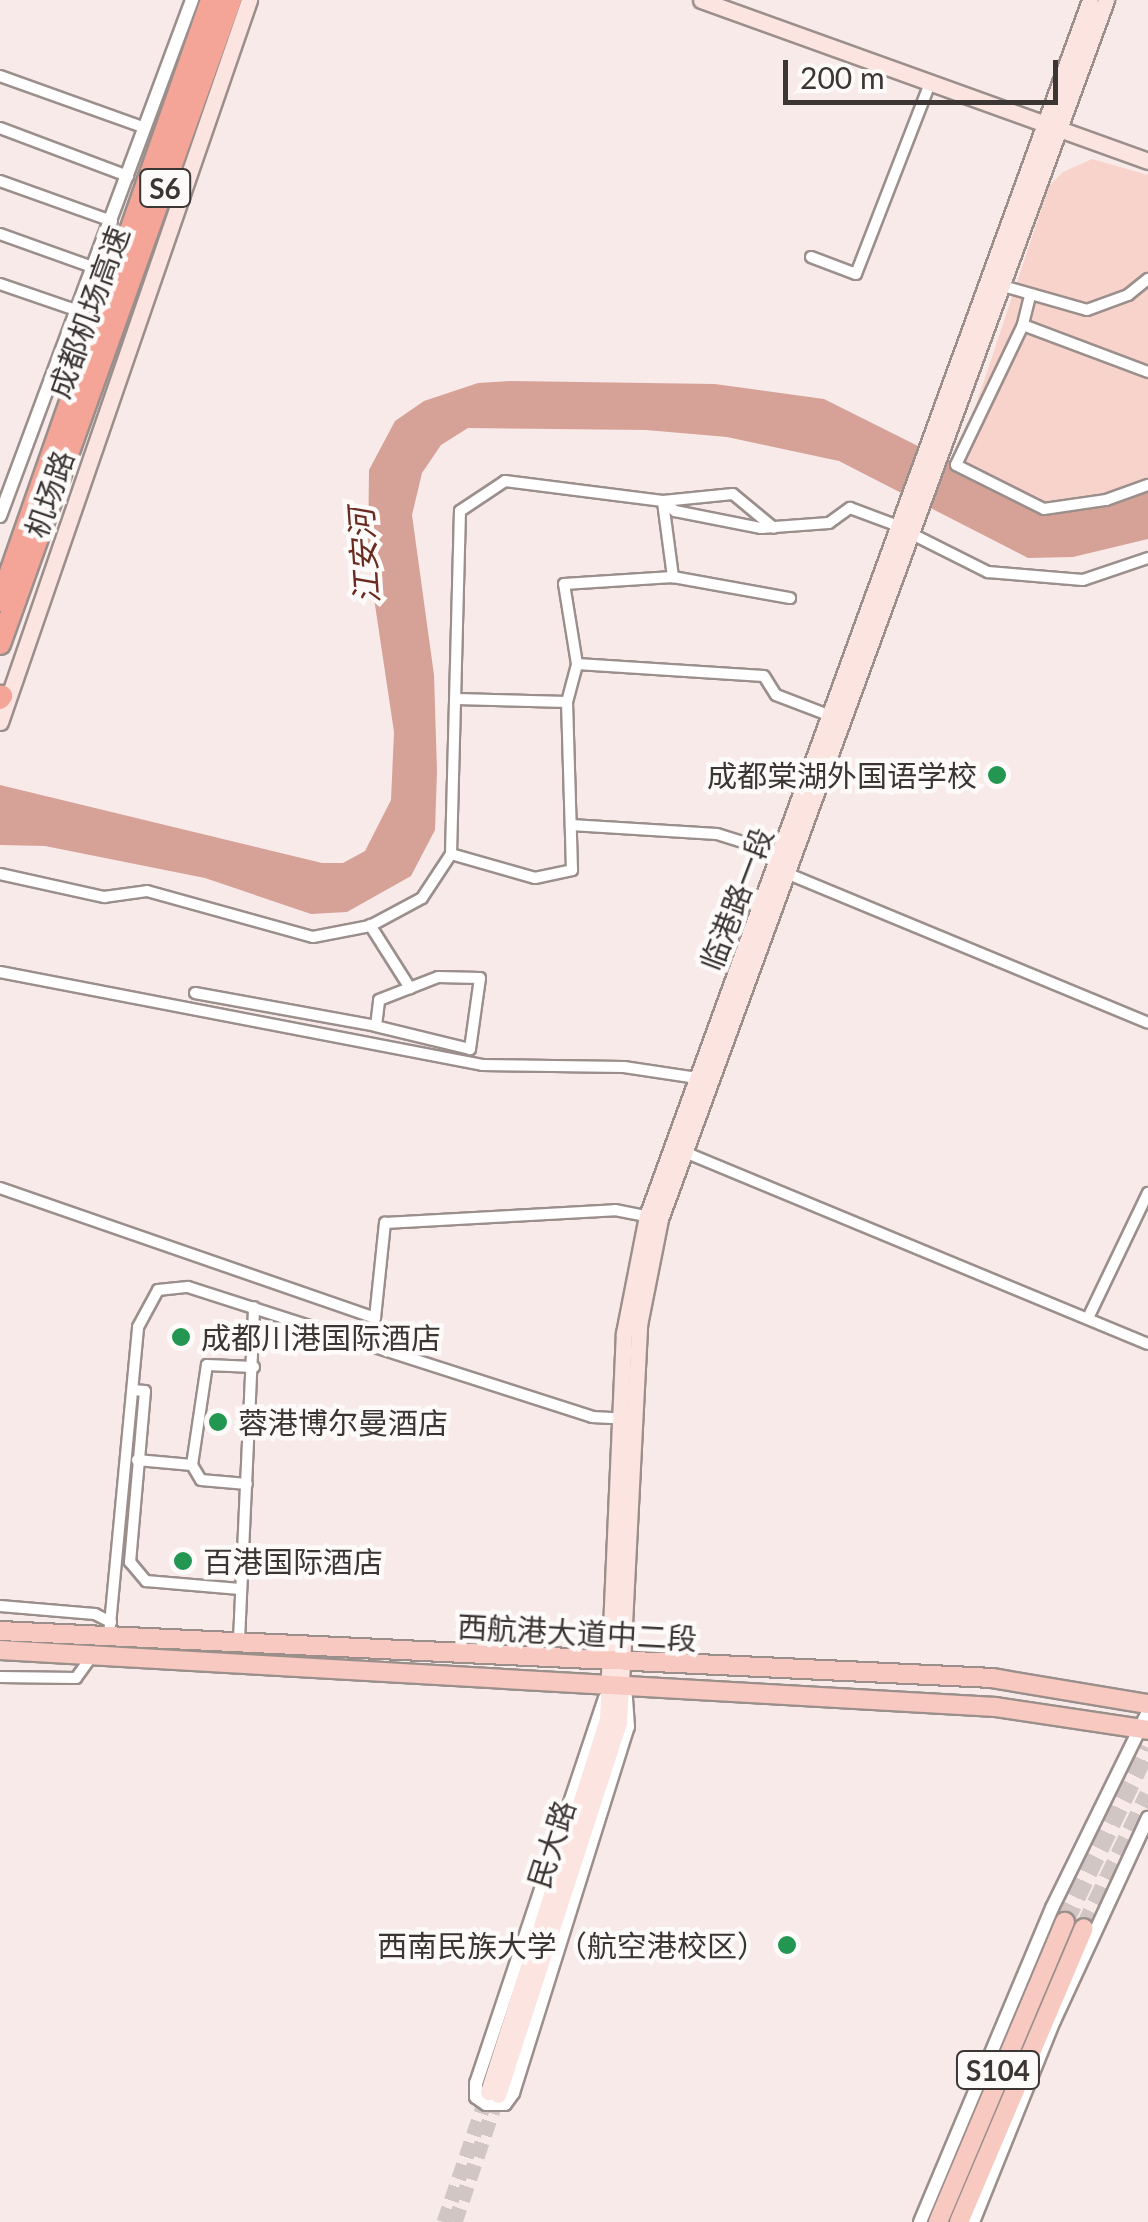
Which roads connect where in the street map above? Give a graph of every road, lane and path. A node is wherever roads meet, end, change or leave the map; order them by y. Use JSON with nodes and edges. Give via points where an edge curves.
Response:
{"nodes":[{"id":1,"x":192,"y":0,"type":"edge"},
{"id":2,"x":211,"y":0,"type":"edge"},
{"id":3,"x":231,"y":0,"type":"edge"},
{"id":4,"x":248,"y":0,"type":"edge"},
{"id":5,"x":702,"y":0,"type":"edge"},
{"id":6,"x":1090,"y":0,"type":"edge"},
{"id":7,"x":1106,"y":0,"type":"edge"},
{"id":8,"x":0,"y":76,"type":"edge"},
{"id":9,"x":930,"y":83,"type":"junction"},
{"id":10,"x":1053,"y":124,"type":"junction"},
{"id":11,"x":0,"y":128,"type":"edge"},
{"id":12,"x":146,"y":128,"type":"junction"},
{"id":13,"x":1148,"y":161,"type":"edge"},
{"id":14,"x":128,"y":176,"type":"junction"},
{"id":15,"x":0,"y":181,"type":"edge"},
{"id":16,"x":112,"y":222,"type":"junction"},
{"id":17,"x":0,"y":234,"type":"edge"},
{"id":18,"x":811,"y":258,"type":"dead end"},
{"id":19,"x":94,"y":268,"type":"junction"},
{"id":20,"x":1148,"y":279,"type":"edge"},
{"id":21,"x":0,"y":284,"type":"edge"},
{"id":22,"x":1003,"y":286,"type":"junction"},
{"id":23,"x":1030,"y":296,"type":"junction"},
{"id":24,"x":76,"y":310,"type":"junction"},
{"id":25,"x":1023,"y":325,"type":"junction"},
{"id":26,"x":1148,"y":372,"type":"edge"},
{"id":27,"x":88,"y":374,"type":"junction"},
{"id":28,"x":938,"y":449,"type":"junction"},
{"id":29,"x":1148,"y":485,"type":"edge"},
{"id":30,"x":663,"y":501,"type":"junction"},
{"id":31,"x":0,"y":516,"type":"edge"},
{"id":32,"x":774,"y":528,"type":"junction"},
{"id":33,"x":908,"y":531,"type":"junction"},
{"id":34,"x":1148,"y":558,"type":"edge"},
{"id":35,"x":673,"y":577,"type":"junction"},
{"id":36,"x":790,"y":598,"type":"dead end"},
{"id":37,"x":0,"y":602,"type":"edge"},
{"id":38,"x":42,"y":602,"type":"junction"},
{"id":39,"x":0,"y":644,"type":"edge"},
{"id":40,"x":577,"y":664,"type":"junction"},
{"id":41,"x":457,"y":699,"type":"junction"},
{"id":42,"x":1,"y":701,"type":"edge"},
{"id":43,"x":567,"y":702,"type":"junction"},
{"id":44,"x":839,"y":719,"type":"junction"},
{"id":45,"x":0,"y":722,"type":"edge"},
{"id":46,"x":572,"y":825,"type":"junction"},
{"id":47,"x":451,"y":854,"type":"junction"},
{"id":48,"x":790,"y":863,"type":"junction"},
{"id":49,"x":0,"y":874,"type":"edge"},
{"id":50,"x":370,"y":926,"type":"junction"},
{"id":51,"x":0,"y":972,"type":"edge"},
{"id":52,"x":410,"y":988,"type":"junction"},
{"id":53,"x":196,"y":992,"type":"dead end"},
{"id":54,"x":1148,"y":1024,"type":"edge"},
{"id":55,"x":376,"y":1026,"type":"junction"},
{"id":56,"x":698,"y":1078,"type":"junction"},
{"id":57,"x":680,"y":1150,"type":"junction"},
{"id":58,"x":0,"y":1188,"type":"edge"},
{"id":59,"x":1148,"y":1193,"type":"edge"},
{"id":60,"x":647,"y":1216,"type":"junction"},
{"id":61,"x":254,"y":1307,"type":"junction"},
{"id":62,"x":1088,"y":1318,"type":"junction"},
{"id":63,"x":1148,"y":1344,"type":"edge"},
{"id":64,"x":254,"y":1367,"type":"junction"},
{"id":65,"x":133,"y":1390,"type":"junction"},
{"id":66,"x":626,"y":1419,"type":"junction"},
{"id":67,"x":125,"y":1459,"type":"junction"},
{"id":68,"x":139,"y":1460,"type":"junction"},
{"id":69,"x":192,"y":1465,"type":"junction"},
{"id":70,"x":247,"y":1484,"type":"junction"},
{"id":71,"x":240,"y":1589,"type":"junction"},
{"id":72,"x":0,"y":1606,"type":"edge"},
{"id":73,"x":110,"y":1628,"type":"junction"},
{"id":74,"x":0,"y":1631,"type":"edge"},
{"id":75,"x":238,"y":1640,"type":"junction"},
{"id":76,"x":0,"y":1650,"type":"edge"},
{"id":77,"x":92,"y":1655,"type":"junction"},
{"id":78,"x":618,"y":1672,"type":"junction"},
{"id":79,"x":0,"y":1676,"type":"edge"},
{"id":80,"x":1146,"y":1719,"type":"edge"},
{"id":81,"x":1148,"y":1818,"type":"edge"},
{"id":82,"x":1066,"y":1922,"type":"tunnel mouth"},
{"id":83,"x":1084,"y":1928,"type":"tunnel mouth"},
{"id":84,"x":493,"y":2094,"type":"tunnel mouth"},
{"id":85,"x":920,"y":2222,"type":"edge"},
{"id":86,"x":938,"y":2222,"type":"edge"},
{"id":87,"x":959,"y":2222,"type":"edge"},
{"id":88,"x":973,"y":2222,"type":"edge"}],
"edges":[{"from":1,"to":12,"type":"street","name":"机场路"},
{"from":2,"to":27,"type":"highway","name":"成都机场高速","number":"S6"},
{"from":3,"to":27,"type":"highway","name":"成都机场高速","number":"S6"},
{"from":4,"to":38,"type":"main road","name":"机场路"},
{"from":5,"to":9,"type":"main road"},
{"from":6,"to":10,"type":"main road"},
{"from":7,"to":10,"type":"main road"},
{"from":8,"to":12,"type":"street"},
{"from":9,"to":10,"type":"main road"},
{"from":9,"to":18,"type":"street","via":[[856,274]]},
{"from":10,"to":13,"type":"main road"},
{"from":10,"to":22,"type":"main road","name":"临港路一段"},
{"from":10,"to":28,"type":"main road","name":"临港路一段"},
{"from":11,"to":14,"type":"street"},
{"from":12,"to":14,"type":"street","name":"机场路"},
{"from":14,"to":16,"type":"street","name":"机场路"},
{"from":15,"to":16,"type":"street"},
{"from":16,"to":19,"type":"street","name":"机场路"},
{"from":17,"to":19,"type":"street"},
{"from":19,"to":24,"type":"street","name":"机场路"},
{"from":20,"to":23,"type":"street","via":[[1128,295],[1087,310]]},
{"from":21,"to":24,"type":"street"},
{"from":22,"to":23,"type":"street"},
{"from":22,"to":28,"type":"main road","name":"临港路一段"},
{"from":23,"to":25,"type":"street"},
{"from":24,"to":31,"type":"street","name":"机场路"},
{"from":25,"to":26,"type":"street"},
{"from":25,"to":29,"type":"street","via":[[956,466],[1044,509],[1106,500]]},
{"from":27,"to":37,"type":"highway","name":"成都机场高速","number":"S6"},
{"from":27,"to":39,"type":"highway","name":"成都机场高速","number":"S6"},
{"from":28,"to":33,"type":"main road","name":"临港路一段"},
{"from":30,"to":32,"type":"street","via":[[675,512]]},
{"from":30,"to":32,"type":"street","via":[[733,494]]},
{"from":30,"to":35,"type":"street"},
{"from":30,"to":41,"type":"street","via":[[506,481],[460,511]]},
{"from":32,"to":33,"type":"street","via":[[830,522],[850,508]]},
{"from":33,"to":34,"type":"street","via":[[988,572],[1083,580]]},
{"from":33,"to":44,"type":"main road","name":"临港路一段"},
{"from":35,"to":36,"type":"street"},
{"from":35,"to":40,"type":"street","via":[[564,584]]},
{"from":38,"to":42,"type":"main road"},
{"from":38,"to":45,"type":"main road","name":"机场路"},
{"from":40,"to":43,"type":"street"},
{"from":40,"to":44,"type":"street","via":[[764,676],[776,695]]},
{"from":41,"to":43,"type":"street"},
{"from":41,"to":47,"type":"street"},
{"from":43,"to":46,"type":"street"},
{"from":44,"to":48,"type":"main road","name":"临港路一段"},
{"from":46,"to":47,"type":"street","via":[[572,870],[534,878]]},
{"from":46,"to":48,"type":"street","via":[[717,834]]},
{"from":47,"to":50,"type":"street","via":[[422,898]]},
{"from":48,"to":54,"type":"street"},
{"from":48,"to":56,"type":"main road","name":"临港路一段"},
{"from":48,"to":57,"type":"main road","name":"临港路一段"},
{"from":49,"to":50,"type":"street","via":[[104,896],[148,891],[313,937]]},
{"from":50,"to":52,"type":"street"},
{"from":51,"to":56,"type":"street","via":[[482,1065],[624,1067]]},
{"from":52,"to":55,"type":"street","via":[[378,1000]]},
{"from":52,"to":55,"type":"street","via":[[438,977],[480,978],[470,1049]]},
{"from":53,"to":55,"type":"street"},
{"from":56,"to":57,"type":"main road","name":"临港路一段"},
{"from":57,"to":60,"type":"main road","name":"临港路一段"},
{"from":57,"to":62,"type":"street"},
{"from":57,"to":66,"type":"main road","name":"临港路一段","via":[[648,1268]]},
{"from":58,"to":60,"type":"street","via":[[375,1318],[384,1223],[614,1210]]},
{"from":59,"to":62,"type":"street"},
{"from":60,"to":66,"type":"main road","name":"临港路一段","via":[[628,1304]]},
{"from":61,"to":64,"type":"street","via":[[248,1352]]},
{"from":61,"to":65,"type":"street","via":[[188,1288],[158,1290],[138,1326]]},
{"from":61,"to":66,"type":"street","via":[[592,1417]]},
{"from":62,"to":63,"type":"street"},
{"from":64,"to":69,"type":"street","via":[[206,1365]]},
{"from":64,"to":70,"type":"street"},
{"from":65,"to":67,"type":"street"},
{"from":65,"to":68,"type":"street","via":[[145,1391]]},
{"from":66,"to":78,"type":"main road","name":"临港路一段"},
{"from":67,"to":68,"type":"street"},
{"from":67,"to":73,"type":"street"},
{"from":68,"to":69,"type":"street"},
{"from":68,"to":71,"type":"street","via":[[130,1562],[146,1581]]},
{"from":69,"to":70,"type":"street","via":[[201,1480]]},
{"from":70,"to":71,"type":"street"},
{"from":71,"to":75,"type":"street"},
{"from":72,"to":73,"type":"street","via":[[95,1614]]},
{"from":73,"to":74,"type":"main road","name":"西航港大道中二段"},
{"from":73,"to":75,"type":"main road","name":"西航港大道中二段"},
{"from":75,"to":78,"type":"main road","name":"西航港大道中二段"},
{"from":76,"to":77,"type":"main road"},
{"from":77,"to":78,"type":"main road"},
{"from":77,"to":79,"type":"street","via":[[76,1678]]},
{"from":78,"to":78,"type":"street","via":[[476,2083],[476,2097],[486,2104],[505,2104],[513,2093],[580,1894],[628,1727]]},
{"from":78,"to":80,"type":"main road"},
{"from":78,"to":80,"type":"main road","name":"西航港大道中二段","via":[[992,1678]]},
{"from":78,"to":84,"type":"main road","name":"民大路"},
{"from":80,"to":85,"type":"street","via":[[1052,1908]]},
{"from":81,"to":88,"type":"street","via":[[1054,2021]]},
{"from":82,"to":86,"type":"main road","number":"S104"},
{"from":83,"to":87,"type":"main road","number":"S104"}]}
